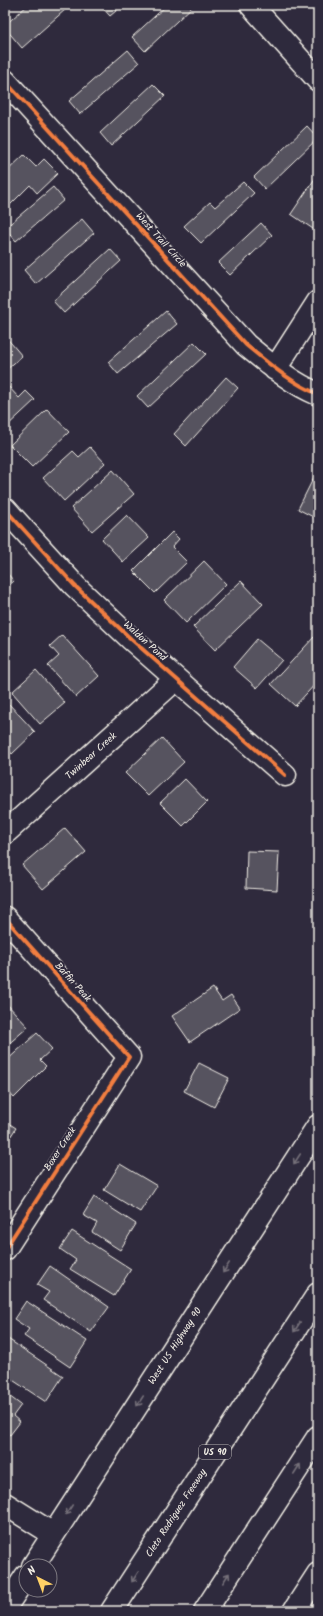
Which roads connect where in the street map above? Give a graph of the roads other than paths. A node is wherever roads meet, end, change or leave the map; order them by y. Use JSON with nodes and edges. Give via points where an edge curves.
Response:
{"nodes":[{"id":1,"x":250,"y":5,"type":"edge"},
{"id":2,"x":318,"y":80,"type":"edge"},
{"id":3,"x":5,"y":81,"type":"edge"},
{"id":4,"x":318,"y":302,"type":"edge"},
{"id":5,"x":275,"y":369,"type":"junction"},
{"id":6,"x":318,"y":394,"type":"edge"},
{"id":7,"x":5,"y":509,"type":"edge"},
{"id":8,"x":176,"y":679,"type":"junction"},
{"id":9,"x":285,"y":775,"type":"dead end"},
{"id":10,"x":5,"y":833,"type":"edge"},
{"id":11,"x":5,"y":918,"type":"edge"},
{"id":12,"x":129,"y":1057,"type":"joint"},
{"id":13,"x":318,"y":1126,"type":"edge"},
{"id":14,"x":5,"y":1249,"type":"edge"},
{"id":15,"x":318,"y":1294,"type":"edge"},
{"id":16,"x":318,"y":1437,"type":"edge"},
{"id":17,"x":5,"y":1504,"type":"edge"},
{"id":18,"x":53,"y":1534,"type":"junction"},
{"id":19,"x":37,"y":1558,"type":"edge"},
{"id":20,"x":318,"y":1574,"type":"edge"},
{"id":21,"x":18,"y":1588,"type":"edge"},
{"id":22,"x":5,"y":1608,"type":"edge"},
{"id":23,"x":112,"y":1611,"type":"edge"},
{"id":24,"x":205,"y":1611,"type":"edge"},
{"id":25,"x":294,"y":1611,"type":"edge"}],
"edges":[{"from":1,"to":2,"type":"main road"},
{"from":3,"to":5,"type":"main road","name":"West Trail Circle","via":[[246,345]]},
{"from":4,"to":5,"type":"main road"},
{"from":5,"to":6,"type":"main road","name":"West Trail Circle"},
{"from":7,"to":8,"type":"main road","name":"Waldon Pond","via":[[75,586]]},
{"from":8,"to":9,"type":"main road","name":"Waldon Pond"},
{"from":8,"to":10,"type":"main road","name":"Twinbear Creek"},
{"from":11,"to":12,"type":"main road","name":"Baffin Peak"},
{"from":12,"to":14,"type":"main road","name":"Boxer Creek"},
{"from":13,"to":18,"type":"main road","name":"West US Highway 90","one_way":true},
{"from":15,"to":23,"type":"main road","name":"Cleto Rodriguez Freeway","number":"US 90","one_way":true},
{"from":24,"to":16,"type":"main road","one_way":true},
{"from":17,"to":18,"type":"main road"},
{"from":18,"to":19,"type":"main road","name":"West US Highway 90"},
{"from":20,"to":25,"type":"main road"},
{"from":21,"to":22,"type":"main road"}]}
